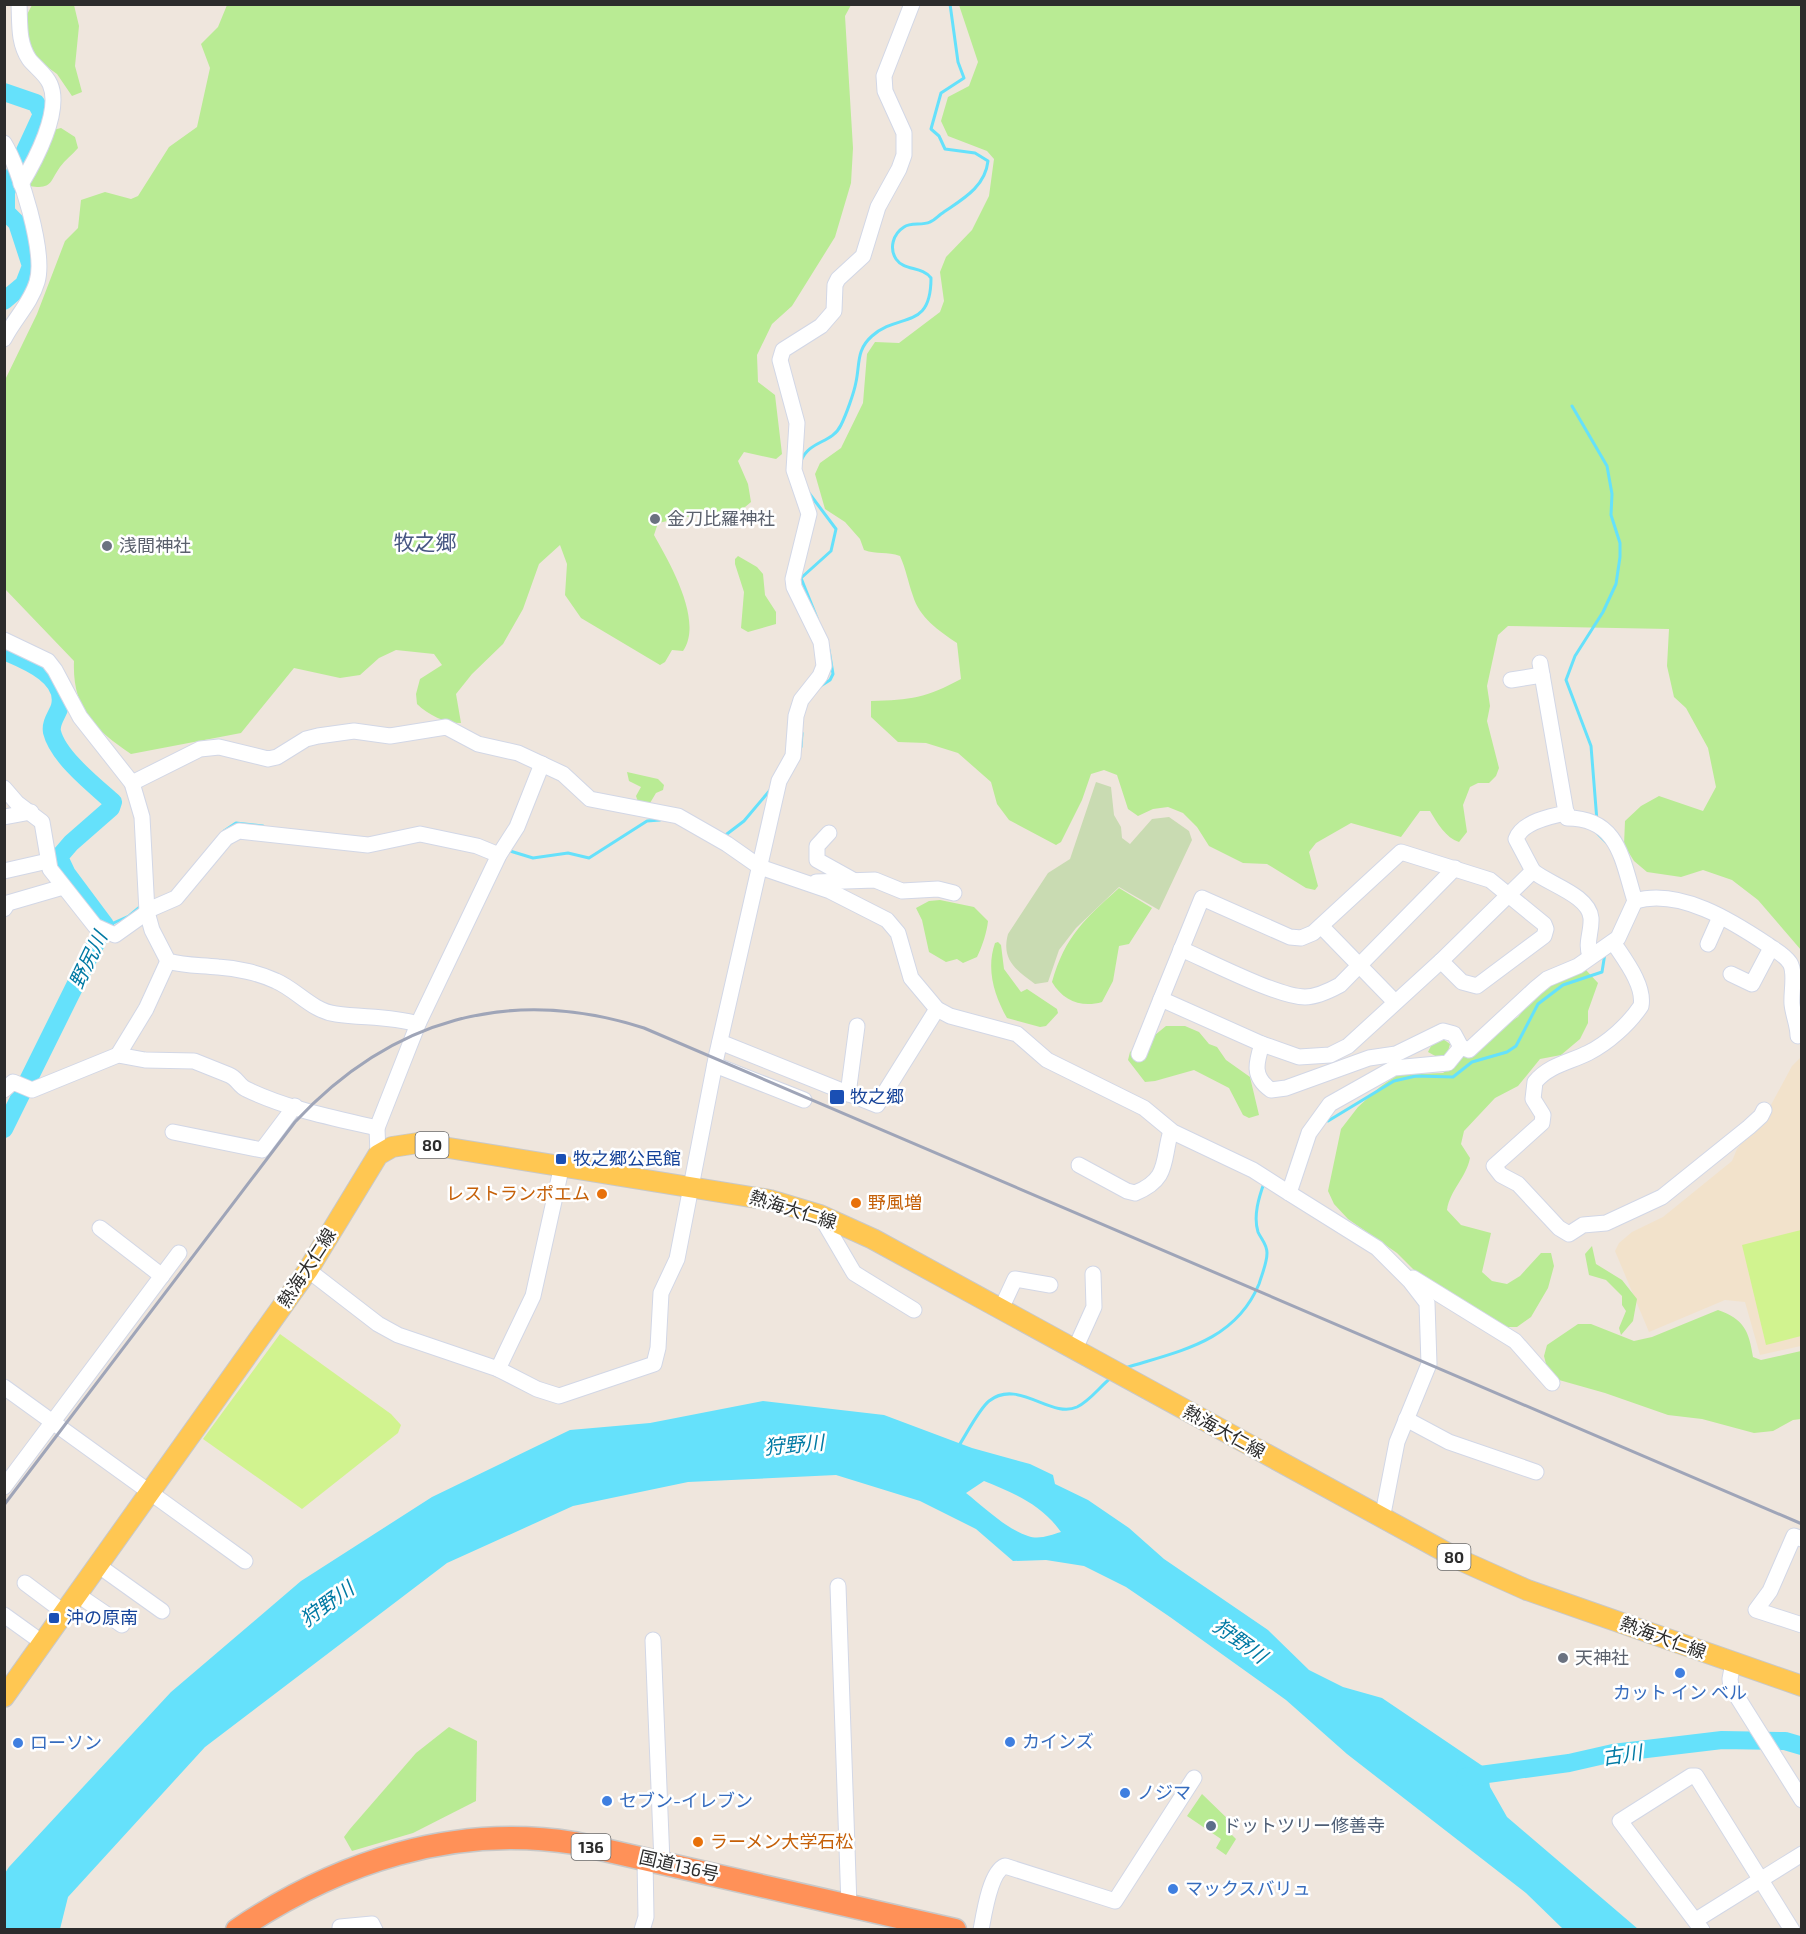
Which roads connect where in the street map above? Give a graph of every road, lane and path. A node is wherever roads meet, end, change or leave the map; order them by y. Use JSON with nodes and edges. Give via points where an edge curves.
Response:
{"nodes":[{"id":1,"x":19,"y":4,"type":"edge"},
{"id":2,"x":912,"y":4,"type":"edge"},
{"id":3,"x":4,"y":143,"type":"edge"},
{"id":4,"x":21,"y":184,"type":"junction"},
{"id":5,"x":4,"y":339,"type":"edge"},
{"id":6,"x":4,"y":640,"type":"edge"},
{"id":7,"x":1511,"y":680,"type":"dead end"},
{"id":8,"x":542,"y":764,"type":"junction"},
{"id":9,"x":132,"y":783,"type":"junction"},
{"id":10,"x":4,"y":788,"type":"edge"},
{"id":11,"x":31,"y":812,"type":"junction"},
{"id":12,"x":1567,"y":813,"type":"junction"},
{"id":13,"x":4,"y":817,"type":"edge"},
{"id":14,"x":829,"y":833,"type":"dead end"},
{"id":15,"x":502,"y":850,"type":"junction"},
{"id":16,"x":48,"y":861,"type":"junction"},
{"id":17,"x":760,"y":867,"type":"junction"},
{"id":18,"x":1455,"y":868,"type":"junction"},
{"id":19,"x":4,"y":871,"type":"edge"},
{"id":20,"x":1533,"y":871,"type":"junction"},
{"id":21,"x":858,"y":882,"type":"junction"},
{"id":22,"x":807,"y":885,"type":"junction"},
{"id":23,"x":63,"y":887,"type":"junction"},
{"id":24,"x":954,"y":893,"type":"dead end"},
{"id":25,"x":1508,"y":893,"type":"junction"},
{"id":26,"x":1635,"y":901,"type":"junction"},
{"id":27,"x":147,"y":905,"type":"junction"},
{"id":28,"x":4,"y":909,"type":"edge"},
{"id":29,"x":1720,"y":917,"type":"junction"},
{"id":30,"x":1321,"y":926,"type":"junction"},
{"id":31,"x":1613,"y":942,"type":"junction"},
{"id":32,"x":1708,"y":944,"type":"dead end"},
{"id":33,"x":1771,"y":948,"type":"junction"},
{"id":34,"x":1181,"y":949,"type":"junction"},
{"id":35,"x":1590,"y":956,"type":"junction"},
{"id":36,"x":168,"y":961,"type":"junction"},
{"id":37,"x":1441,"y":961,"type":"junction"},
{"id":38,"x":1359,"y":966,"type":"junction"},
{"id":39,"x":1731,"y":974,"type":"dead end"},
{"id":40,"x":1161,"y":999,"type":"junction"},
{"id":41,"x":1395,"y":1002,"type":"junction"},
{"id":42,"x":937,"y":1009,"type":"junction"},
{"id":43,"x":418,"y":1024,"type":"junction"},
{"id":44,"x":857,"y":1026,"type":"dead end"},
{"id":45,"x":1798,"y":1036,"type":"dead end"},
{"id":46,"x":720,"y":1042,"type":"junction"},
{"id":47,"x":1262,"y":1044,"type":"junction"},
{"id":48,"x":1461,"y":1047,"type":"junction"},
{"id":49,"x":1139,"y":1054,"type":"dead end"},
{"id":50,"x":118,"y":1055,"type":"junction"},
{"id":51,"x":715,"y":1065,"type":"junction"},
{"id":52,"x":10,"y":1087,"type":"edge"},
{"id":53,"x":848,"y":1094,"type":"junction"},
{"id":54,"x":804,"y":1100,"type":"dead end"},
{"id":55,"x":295,"y":1106,"type":"junction"},
{"id":56,"x":1764,"y":1110,"type":"dead end"},
{"id":57,"x":377,"y":1128,"type":"junction"},
{"id":58,"x":1171,"y":1131,"type":"junction"},
{"id":59,"x":173,"y":1132,"type":"dead end"},
{"id":60,"x":378,"y":1155,"type":"junction"},
{"id":61,"x":562,"y":1165,"type":"junction"},
{"id":62,"x":1079,"y":1165,"type":"dead end"},
{"id":63,"x":692,"y":1186,"type":"junction"},
{"id":64,"x":1289,"y":1193,"type":"junction"},
{"id":65,"x":820,"y":1215,"type":"junction"},
{"id":66,"x":100,"y":1228,"type":"dead end"},
{"id":67,"x":179,"y":1253,"type":"dead end"},
{"id":68,"x":308,"y":1270,"type":"junction"},
{"id":69,"x":1403,"y":1273,"type":"junction"},
{"id":70,"x":1092,"y":1274,"type":"dead end"},
{"id":71,"x":162,"y":1275,"type":"junction"},
{"id":72,"x":1050,"y":1285,"type":"dead end"},
{"id":73,"x":1001,"y":1309,"type":"junction"},
{"id":74,"x":914,"y":1310,"type":"dead end"},
{"id":75,"x":1075,"y":1349,"type":"junction"},
{"id":76,"x":498,"y":1369,"type":"junction"},
{"id":77,"x":1552,"y":1383,"type":"dead end"},
{"id":78,"x":4,"y":1386,"type":"edge"},
{"id":79,"x":1406,"y":1419,"type":"junction"},
{"id":80,"x":53,"y":1424,"type":"junction"},
{"id":81,"x":1536,"y":1473,"type":"dead end"},
{"id":82,"x":4,"y":1487,"type":"edge"},
{"id":83,"x":151,"y":1494,"type":"junction"},
{"id":84,"x":1382,"y":1520,"type":"junction"},
{"id":85,"x":1802,"y":1539,"type":"edge"},
{"id":86,"x":245,"y":1561,"type":"dead end"},
{"id":87,"x":99,"y":1566,"type":"junction"},
{"id":88,"x":25,"y":1583,"type":"dead end"},
{"id":89,"x":838,"y":1586,"type":"dead end"},
{"id":90,"x":78,"y":1595,"type":"junction"},
{"id":91,"x":162,"y":1611,"type":"dead end"},
{"id":92,"x":65,"y":1613,"type":"junction"},
{"id":93,"x":4,"y":1615,"type":"edge"},
{"id":94,"x":122,"y":1625,"type":"dead end"},
{"id":95,"x":1802,"y":1625,"type":"edge"},
{"id":96,"x":653,"y":1640,"type":"dead end"},
{"id":97,"x":43,"y":1643,"type":"junction"},
{"id":98,"x":1733,"y":1663,"type":"junction"},
{"id":99,"x":1802,"y":1686,"type":"edge"},
{"id":100,"x":4,"y":1697,"type":"edge"},
{"id":101,"x":1194,"y":1779,"type":"dead end"},
{"id":102,"x":1802,"y":1800,"type":"edge"},
{"id":103,"x":1802,"y":1854,"type":"edge"},
{"id":104,"x":654,"y":1861,"type":"junction"},
{"id":105,"x":1761,"y":1879,"type":"junction"},
{"id":106,"x":849,"y":1906,"type":"junction"},
{"id":107,"x":1699,"y":1925,"type":"edge"},
{"id":108,"x":237,"y":1929,"type":"edge"},
{"id":109,"x":340,"y":1929,"type":"edge"},
{"id":110,"x":375,"y":1929,"type":"edge"},
{"id":111,"x":642,"y":1929,"type":"edge"},
{"id":112,"x":956,"y":1929,"type":"edge"},
{"id":113,"x":981,"y":1929,"type":"edge"},
{"id":114,"x":1792,"y":1929,"type":"edge"}],
"edges":[{"from":1,"to":4,"type":"street","via":[[20,39],[29,59],[50,83],[53,101],[48,126]]},
{"from":2,"to":17,"type":"street","via":[[884,76],[885,91],[904,133],[904,155],[899,169],[878,207],[863,256],[835,285],[834,311],[820,326],[783,350],[780,360],[796,423],[794,470],[809,514],[794,587],[821,642],[824,666],[801,700],[796,716],[795,750],[779,781]]},
{"from":3,"to":4,"type":"street"},
{"from":4,"to":5,"type":"street","via":[[37,239],[40,268],[32,294]]},
{"from":6,"to":9,"type":"street","via":[[48,661],[80,717]]},
{"from":7,"to":12,"type":"street","via":[[1541,669]]},
{"from":8,"to":9,"type":"street","via":[[518,753],[478,744],[446,727],[390,736],[354,731],[318,736],[268,759],[219,747],[200,749]]},
{"from":8,"to":15,"type":"street","via":[[517,827]]},
{"from":8,"to":17,"type":"street","via":[[564,774],[590,800],[678,816]]},
{"from":9,"to":27,"type":"street","via":[[142,817]]},
{"from":10,"to":11,"type":"street"},
{"from":11,"to":13,"type":"street"},
{"from":11,"to":16,"type":"street","via":[[42,822]]},
{"from":12,"to":20,"type":"street","via":[[1544,818],[1517,835]]},
{"from":12,"to":26,"type":"street","via":[[1567,818],[1594,822],[1608,831],[1622,857]]},
{"from":14,"to":21,"type":"street","via":[[817,846],[817,860]]},
{"from":15,"to":27,"type":"street","via":[[420,834],[368,845],[239,831],[226,838],[176,898]]},
{"from":15,"to":43,"type":"street"},
{"from":16,"to":19,"type":"street"},
{"from":16,"to":23,"type":"street"},
{"from":17,"to":22,"type":"street"},
{"from":17,"to":46,"type":"street"},
{"from":18,"to":25,"type":"street","via":[[1490,880]]},
{"from":18,"to":30,"type":"street","via":[[1401,852]]},
{"from":18,"to":38,"type":"street"},
{"from":20,"to":25,"type":"street"},
{"from":20,"to":35,"type":"street","via":[[1565,888],[1588,910]]},
{"from":21,"to":22,"type":"street","via":[[820,881]]},
{"from":21,"to":24,"type":"street","via":[[875,880],[902,891],[938,889]]},
{"from":22,"to":42,"type":"street","via":[[830,891],[892,924],[912,978]]},
{"from":23,"to":27,"type":"street","via":[[104,931],[115,935]]},
{"from":23,"to":28,"type":"street","via":[[8,903]]},
{"from":25,"to":37,"type":"street"},
{"from":25,"to":37,"type":"street","via":[[1544,924],[1544,936],[1477,986],[1462,982]]},
{"from":26,"to":29,"type":"street","via":[[1678,901]]},
{"from":26,"to":31,"type":"street"},
{"from":27,"to":36,"type":"street","via":[[152,930]]},
{"from":29,"to":32,"type":"street"},
{"from":29,"to":33,"type":"street"},
{"from":30,"to":34,"type":"street","via":[[1301,938],[1290,937],[1202,898]]},
{"from":30,"to":38,"type":"street"},
{"from":31,"to":35,"type":"street"},
{"from":31,"to":56,"type":"street","via":[[1640,989],[1641,1006],[1592,1052],[1549,1070],[1535,1082],[1533,1100],[1543,1115],[1542,1123],[1494,1166],[1501,1175],[1518,1184],[1569,1234],[1583,1225],[1606,1223],[1662,1197],[1742,1134]]},
{"from":33,"to":39,"type":"street","via":[[1752,984]]},
{"from":33,"to":45,"type":"street","via":[[1790,964]]},
{"from":34,"to":38,"type":"street","via":[[1281,992],[1304,997],[1330,991]]},
{"from":34,"to":40,"type":"street"},
{"from":35,"to":48,"type":"street","via":[[1536,988],[1469,1050]]},
{"from":36,"to":43,"type":"street","via":[[271,978],[314,1007],[335,1014],[389,1017]]},
{"from":36,"to":50,"type":"street","via":[[146,1009]]},
{"from":37,"to":41,"type":"street"},
{"from":38,"to":41,"type":"street"},
{"from":40,"to":47,"type":"street"},
{"from":40,"to":49,"type":"street"},
{"from":41,"to":47,"type":"street","via":[[1348,1046],[1330,1055],[1299,1057]]},
{"from":42,"to":53,"type":"street","via":[[881,1101],[872,1105]]},
{"from":42,"to":58,"type":"street","via":[[1017,1034],[1047,1060],[1144,1108]]},
{"from":43,"to":57,"type":"street"},
{"from":44,"to":53,"type":"street"},
{"from":46,"to":51,"type":"street"},
{"from":46,"to":53,"type":"street"},
{"from":47,"to":48,"type":"street","via":[[1257,1074],[1264,1085],[1278,1090],[1341,1066],[1396,1054],[1443,1031],[1454,1034]]},
{"from":48,"to":64,"type":"street","via":[[1448,1063],[1394,1068],[1330,1104],[1309,1133]]},
{"from":50,"to":52,"type":"street","via":[[32,1090]]},
{"from":50,"to":55,"type":"street","via":[[194,1061],[235,1077],[247,1090]]},
{"from":51,"to":54,"type":"street"},
{"from":51,"to":63,"type":"street"},
{"from":55,"to":57,"type":"street"},
{"from":55,"to":59,"type":"street","via":[[262,1150]]},
{"from":57,"to":60,"type":"street"},
{"from":58,"to":62,"type":"street","via":[[1166,1162],[1156,1181],[1136,1193]]},
{"from":58,"to":64,"type":"street","via":[[1252,1170]]},
{"from":60,"to":61,"type":"main road","name":"熱海大仁線","number":"80","via":[[392,1147],[418,1143]]},
{"from":60,"to":68,"type":"main road","name":"熱海大仁線"},
{"from":61,"to":63,"type":"main road","name":"熱海大仁線","number":"80"},
{"from":61,"to":76,"type":"street","via":[[533,1296]]},
{"from":63,"to":65,"type":"main road","name":"熱海大仁線","number":"80","via":[[770,1200]]},
{"from":63,"to":76,"type":"street","via":[[677,1259],[661,1293],[654,1364],[559,1396]]},
{"from":64,"to":69,"type":"street","via":[[1377,1248]]},
{"from":65,"to":73,"type":"main road","name":"熱海大仁線","number":"80","via":[[873,1239]]},
{"from":65,"to":74,"type":"street","via":[[854,1273]]},
{"from":66,"to":71,"type":"street"},
{"from":67,"to":71,"type":"street"},
{"from":68,"to":76,"type":"street","via":[[398,1335]]},
{"from":68,"to":83,"type":"main road","name":"熱海大仁線"},
{"from":69,"to":77,"type":"street","via":[[1515,1341]]},
{"from":69,"to":79,"type":"street","via":[[1429,1311],[1429,1364]]},
{"from":70,"to":75,"type":"street","via":[[1094,1308]]},
{"from":71,"to":80,"type":"street"},
{"from":72,"to":73,"type":"street","via":[[1015,1279]]},
{"from":73,"to":75,"type":"main road","name":"熱海大仁線","number":"80"},
{"from":75,"to":84,"type":"main road","name":"熱海大仁線","number":"80"},
{"from":78,"to":80,"type":"street"},
{"from":79,"to":81,"type":"street","via":[[1449,1442]]},
{"from":79,"to":84,"type":"street","via":[[1396,1444]]},
{"from":80,"to":82,"type":"street"},
{"from":80,"to":83,"type":"street"},
{"from":83,"to":86,"type":"street"},
{"from":83,"to":87,"type":"main road","name":"熱海大仁線"},
{"from":84,"to":98,"type":"main road","name":"熱海大仁線","number":"80","via":[[1527,1590]]},
{"from":85,"to":95,"type":"street","via":[[1794,1536],[1770,1591],[1756,1610]]},
{"from":87,"to":90,"type":"main road","name":"熱海大仁線"},
{"from":87,"to":91,"type":"street"},
{"from":88,"to":92,"type":"street"},
{"from":89,"to":106,"type":"street"},
{"from":90,"to":92,"type":"main road","name":"熱海大仁線"},
{"from":90,"to":94,"type":"street"},
{"from":92,"to":97,"type":"main road","name":"熱海大仁線"},
{"from":93,"to":97,"type":"street"},
{"from":96,"to":104,"type":"street"},
{"from":97,"to":100,"type":"main road","name":"熱海大仁線"},
{"from":98,"to":99,"type":"main road","name":"熱海大仁線","number":"80"},
{"from":98,"to":102,"type":"street","via":[[1731,1688]]},
{"from":101,"to":113,"type":"street","via":[[1115,1901],[1005,1866],[999,1868],[993,1879]]},
{"from":103,"to":105,"type":"street"},
{"from":104,"to":106,"type":"highway","name":"国道136号","number":"136"},
{"from":104,"to":108,"type":"highway","name":"国道136号","number":"136","via":[[574,1843],[517,1836],[423,1845],[308,1887]]},
{"from":104,"to":111,"type":"street"},
{"from":105,"to":107,"type":"street"},
{"from":105,"to":107,"type":"street","via":[[1696,1776],[1620,1821]]},
{"from":105,"to":114,"type":"street"},
{"from":106,"to":112,"type":"highway","name":"国道136号","number":"136"},
{"from":109,"to":110,"type":"street","via":[[372,1924]]}]}
